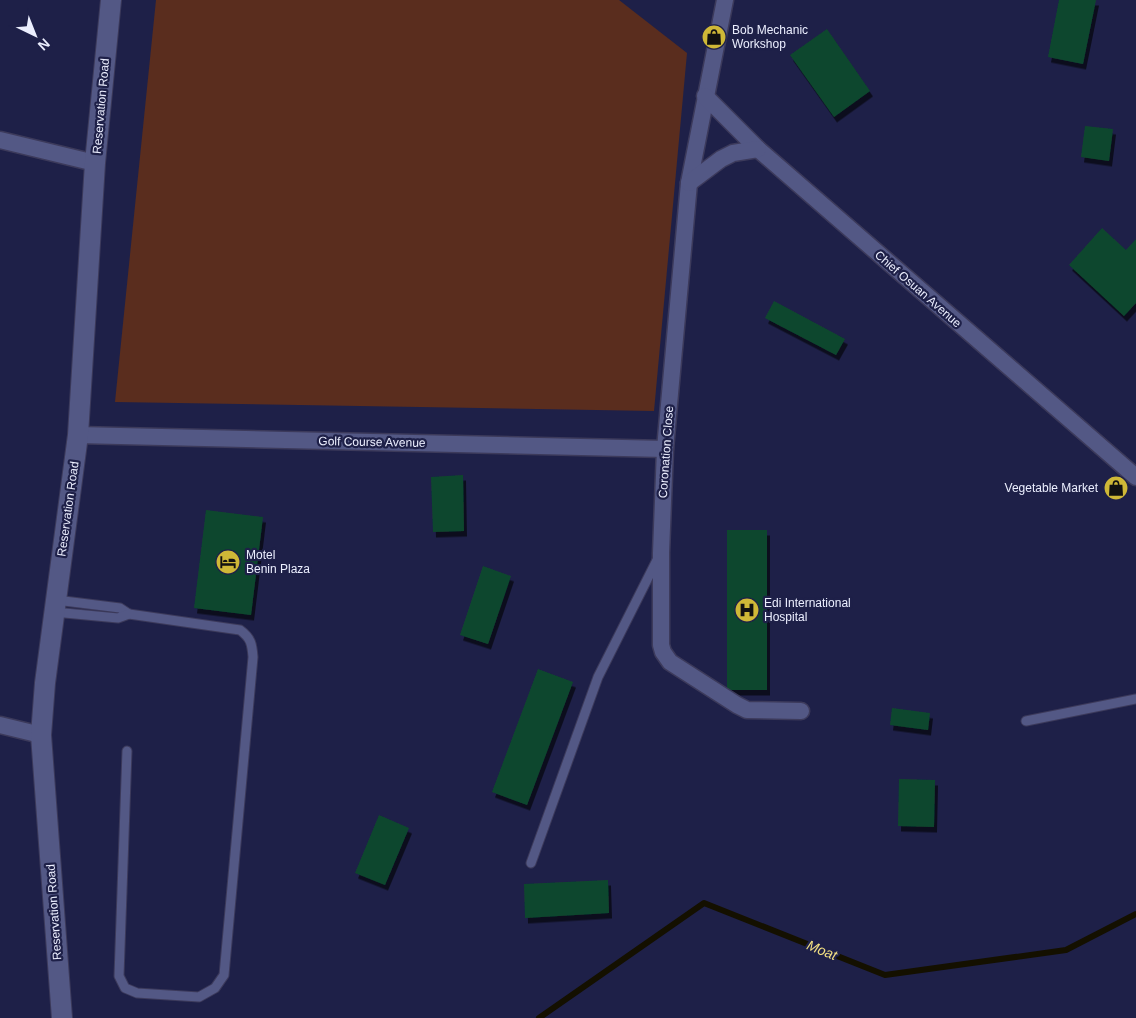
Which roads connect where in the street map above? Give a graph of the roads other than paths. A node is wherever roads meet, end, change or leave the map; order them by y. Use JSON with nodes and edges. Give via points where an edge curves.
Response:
{"nodes":[{"id":1,"x":111,"y":0,"type":"edge"},
{"id":2,"x":725,"y":0,"type":"edge"},
{"id":3,"x":705,"y":96,"type":"junction"},
{"id":4,"x":0,"y":140,"type":"edge"},
{"id":5,"x":758,"y":149,"type":"junction"},
{"id":6,"x":95,"y":163,"type":"junction"},
{"id":7,"x":689,"y":183,"type":"junction"},
{"id":8,"x":78,"y":434,"type":"junction"},
{"id":9,"x":665,"y":448,"type":"junction"},
{"id":10,"x":1136,"y":477,"type":"edge"},
{"id":11,"x":660,"y":553,"type":"junction"},
{"id":12,"x":55,"y":606,"type":"junction"},
{"id":13,"x":1136,"y":699,"type":"edge"},
{"id":14,"x":801,"y":711,"type":"dead end"},
{"id":15,"x":1026,"y":721,"type":"dead end"},
{"id":16,"x":0,"y":725,"type":"edge"},
{"id":17,"x":41,"y":735,"type":"junction"},
{"id":18,"x":127,"y":751,"type":"dead end"},
{"id":19,"x":531,"y":863,"type":"dead end"},
{"id":20,"x":62,"y":1018,"type":"edge"}],
"edges":[{"from":1,"to":6,"type":"street","name":"Reservation Road"},
{"from":2,"to":3,"type":"street","name":"Coronation Close"},
{"from":3,"to":5,"type":"street","name":"Chief Osuan Avenue"},
{"from":3,"to":7,"type":"street","name":"Coronation Close"},
{"from":4,"to":6,"type":"street"},
{"from":5,"to":7,"type":"street","via":[[733,153]]},
{"from":5,"to":10,"type":"street","name":"Chief Osuan Avenue"},
{"from":6,"to":8,"type":"street","name":"Reservation Road"},
{"from":7,"to":9,"type":"street","name":"Coronation Close"},
{"from":8,"to":9,"type":"street","name":"Golf Course Avenue"},
{"from":8,"to":12,"type":"street","name":"Reservation Road"},
{"from":9,"to":11,"type":"street","name":"Coronation Close"},
{"from":11,"to":14,"type":"street","name":"Coronation Close","via":[[661,645],[670,662],[747,710]]},
{"from":11,"to":19,"type":"lane","via":[[598,677]]},
{"from":12,"to":17,"type":"street","name":"Reservation Road"},
{"from":12,"to":18,"type":"lane","via":[[118,618],[129,614],[240,630],[252,645],[224,975],[215,988],[199,997],[137,993],[125,988],[119,976]]},
{"from":13,"to":15,"type":"lane"},
{"from":16,"to":17,"type":"street"},
{"from":17,"to":20,"type":"street","name":"Reservation Road"}]}
